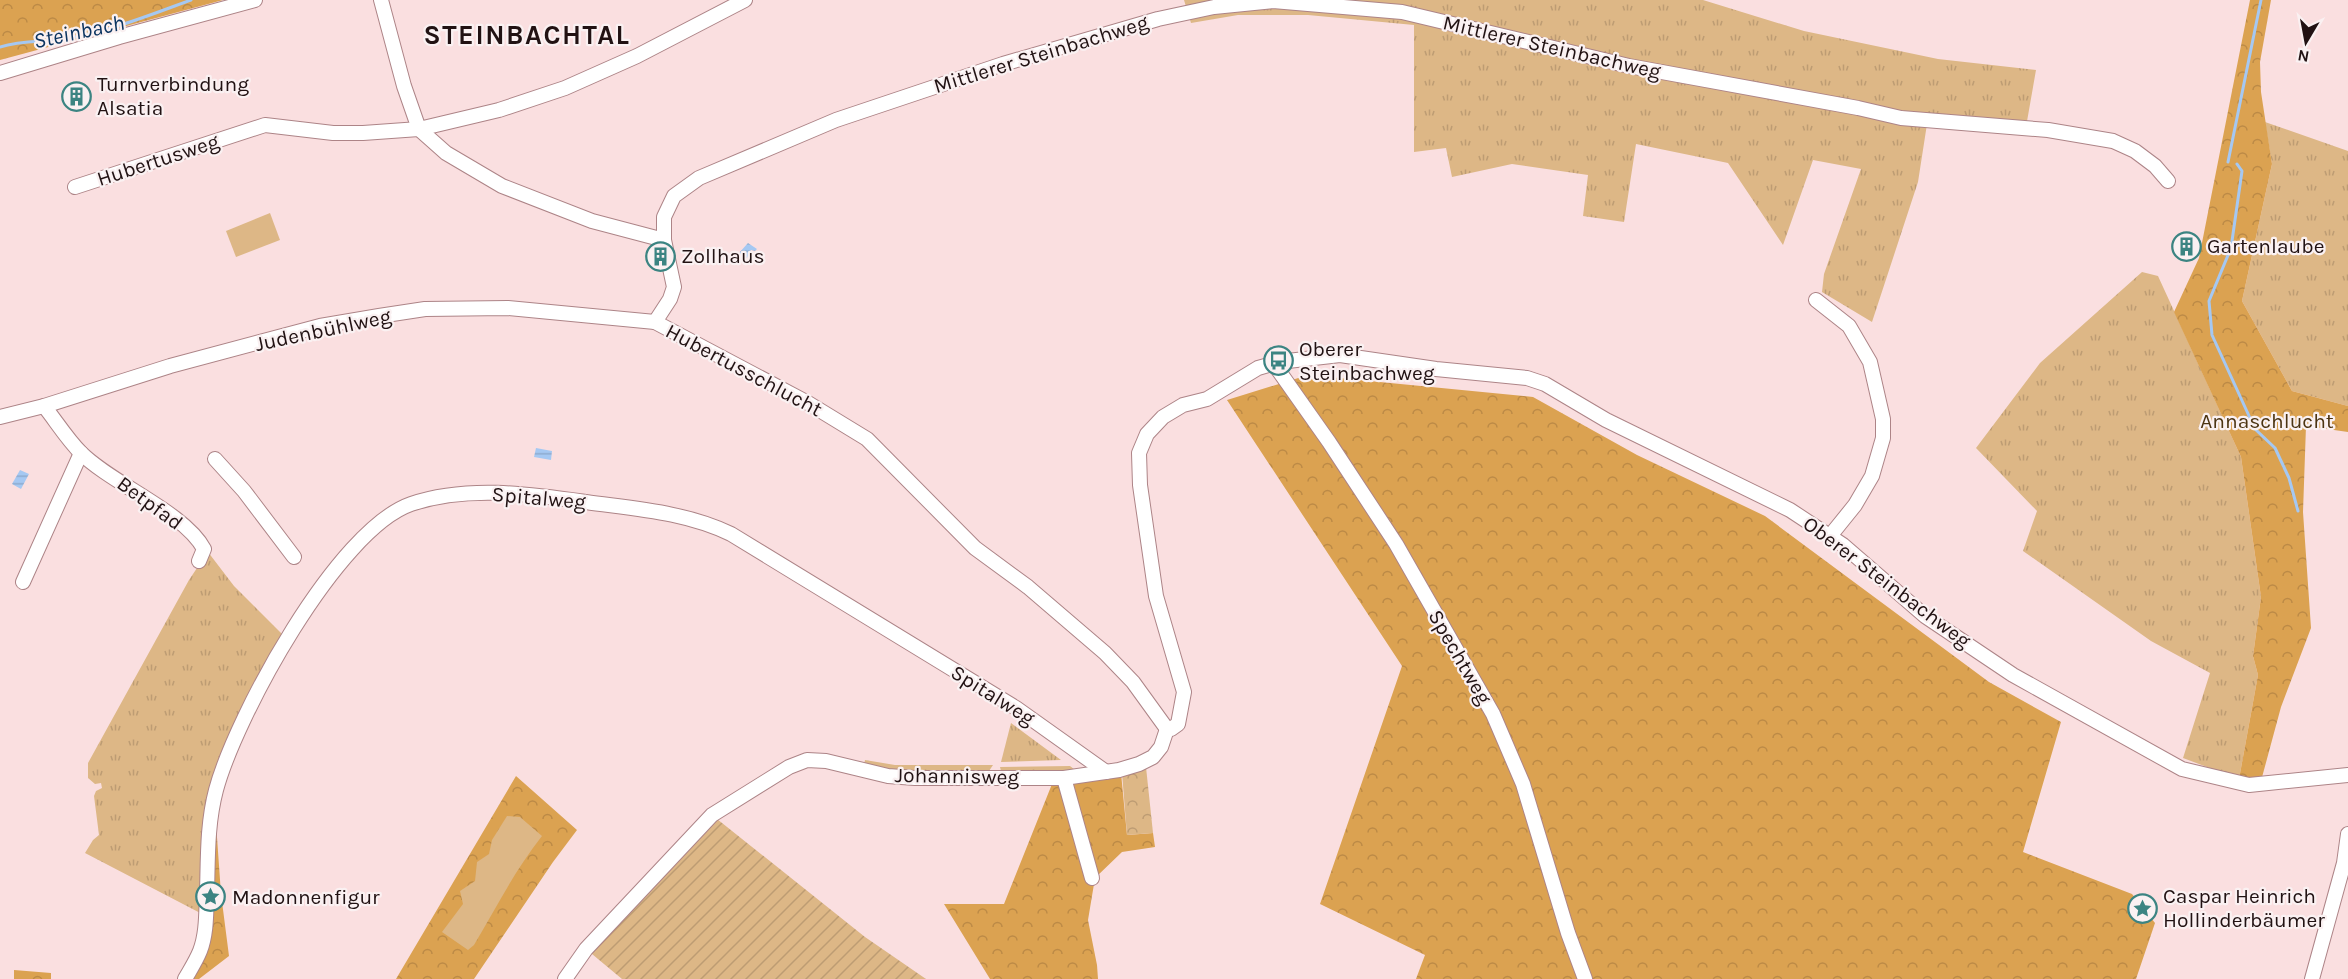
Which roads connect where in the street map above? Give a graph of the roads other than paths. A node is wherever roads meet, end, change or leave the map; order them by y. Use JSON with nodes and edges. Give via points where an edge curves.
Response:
{"nodes":[{"id":1,"x":255,"y":0,"type":"edge"},
{"id":2,"x":381,"y":0,"type":"edge"},
{"id":3,"x":745,"y":0,"type":"edge"},
{"id":4,"x":0,"y":73,"type":"edge"},
{"id":5,"x":419,"y":129,"type":"junction"},
{"id":6,"x":2168,"y":181,"type":"dead end"},
{"id":7,"x":75,"y":187,"type":"dead end"},
{"id":8,"x":664,"y":240,"type":"junction"},
{"id":9,"x":1816,"y":300,"type":"dead end"},
{"id":10,"x":656,"y":320,"type":"junction"},
{"id":11,"x":1274,"y":364,"type":"junction"},
{"id":12,"x":44,"y":406,"type":"junction"},
{"id":13,"x":0,"y":417,"type":"edge"},
{"id":14,"x":81,"y":453,"type":"junction"},
{"id":15,"x":215,"y":459,"type":"dead end"},
{"id":16,"x":1830,"y":536,"type":"junction"},
{"id":17,"x":294,"y":557,"type":"dead end"},
{"id":18,"x":199,"y":561,"type":"dead end"},
{"id":19,"x":23,"y":582,"type":"dead end"},
{"id":20,"x":1167,"y":729,"type":"junction"},
{"id":21,"x":1106,"y":772,"type":"junction"},
{"id":22,"x":2348,"y":775,"type":"edge"},
{"id":23,"x":1064,"y":778,"type":"junction"},
{"id":24,"x":2348,"y":834,"type":"edge"},
{"id":25,"x":1092,"y":878,"type":"dead end"},
{"id":26,"x":185,"y":979,"type":"edge"},
{"id":27,"x":565,"y":979,"type":"edge"},
{"id":28,"x":1585,"y":979,"type":"edge"},
{"id":29,"x":2312,"y":979,"type":"edge"}],
"edges":[{"from":1,"to":4,"type":"street"},
{"from":2,"to":5,"type":"street"},
{"from":3,"to":5,"type":"street","name":"Hubertusweg","via":[[565,88],[499,110]]},
{"from":5,"to":7,"type":"street","name":"Hubertusweg","via":[[333,133],[265,125]]},
{"from":5,"to":8,"type":"street","via":[[446,153],[502,186],[592,221]]},
{"from":6,"to":8,"type":"street","name":"Mittlerer Steinbachweg","via":[[2135,151],[2114,141],[2048,130],[1901,118],[1629,66],[1402,12],[1273,1],[1214,7],[1158,19],[1003,64],[836,120],[699,177],[674,196],[664,217]]},
{"from":8,"to":10,"type":"street","name":"Hubertusschlucht","via":[[674,287]]},
{"from":9,"to":16,"type":"street","via":[[1849,326],[1870,362],[1883,419],[1883,438],[1872,476]]},
{"from":10,"to":12,"type":"street","name":"Judenbühlweg","via":[[508,308],[425,309],[320,326],[170,366]]},
{"from":10,"to":20,"type":"street","name":"Hubertusschlucht","via":[[808,402],[867,439],[975,548],[1105,653],[1133,682]]},
{"from":11,"to":16,"type":"street","name":"Oberer Steinbachweg","via":[[1340,355],[1527,378],[1790,510]]},
{"from":11,"to":20,"type":"street","name":"Oberer Steinbachweg","via":[[1247,373],[1207,399],[1183,405],[1163,417],[1147,434],[1139,453],[1156,596],[1184,692],[1178,724]]},
{"from":11,"to":28,"type":"street","name":"Spechtweg","via":[[1396,544],[1492,714],[1523,784]]},
{"from":12,"to":13,"type":"street","name":"Judenbühlweg"},
{"from":12,"to":14,"type":"street","name":"Betpfad"},
{"from":14,"to":18,"type":"street","name":"Betpfad","via":[[182,524],[204,549]]},
{"from":14,"to":19,"type":"street"},
{"from":15,"to":17,"type":"street"},
{"from":16,"to":22,"type":"street","name":"Oberer Steinbachweg","via":[[1925,616],[2004,668],[2182,769],[2250,785]]},
{"from":20,"to":21,"type":"street","name":"Johannisweg","via":[[1153,757]]},
{"from":21,"to":23,"type":"street","name":"Johannisweg"},
{"from":21,"to":26,"type":"street","name":"Spitalweg","via":[[1016,708],[710,524],[658,512],[519,493],[449,496],[411,504],[377,523],[350,549],[301,618],[225,761],[210,817],[207,916],[200,950]]},
{"from":23,"to":25,"type":"street"},
{"from":23,"to":27,"type":"street","name":"Johannisweg","via":[[888,776],[826,760],[807,760],[789,767],[712,815],[586,949]]},
{"from":24,"to":29,"type":"street","via":[[2344,863]]}]}
